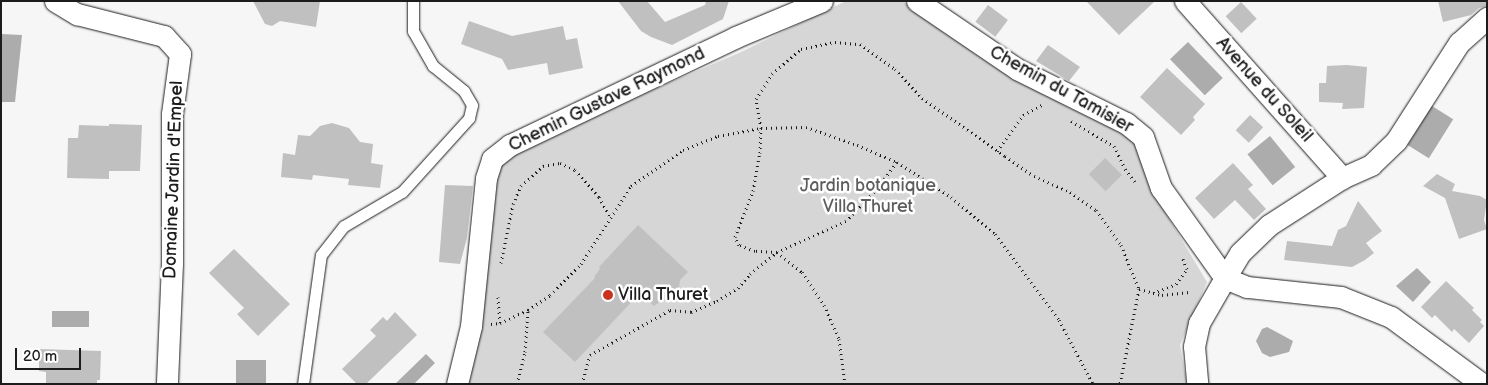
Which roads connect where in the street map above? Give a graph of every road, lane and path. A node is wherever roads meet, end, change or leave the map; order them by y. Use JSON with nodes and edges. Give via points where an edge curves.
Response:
{"nodes":[{"id":1,"x":55,"y":1,"type":"edge"},
{"id":2,"x":413,"y":1,"type":"edge"},
{"id":3,"x":822,"y":1,"type":"edge"},
{"id":4,"x":917,"y":1,"type":"edge"},
{"id":5,"x":1185,"y":1,"type":"edge"},
{"id":6,"x":1487,"y":18,"type":"edge"},
{"id":7,"x":1047,"y":103,"type":"dead end"},
{"id":8,"x":1070,"y":120,"type":"dead end"},
{"id":9,"x":761,"y":128,"type":"junction"},
{"id":10,"x":997,"y":151,"type":"junction"},
{"id":11,"x":897,"y":162,"type":"junction"},
{"id":12,"x":1342,"y":178,"type":"junction"},
{"id":13,"x":1136,"y":184,"type":"dead end"},
{"id":14,"x":610,"y":217,"type":"junction"},
{"id":15,"x":777,"y":252,"type":"junction"},
{"id":16,"x":1181,"y":254,"type":"dead end"},
{"id":17,"x":500,"y":272,"type":"dead end"},
{"id":18,"x":1221,"y":285,"type":"junction"},
{"id":19,"x":1139,"y":289,"type":"junction"},
{"id":20,"x":498,"y":291,"type":"dead end"},
{"id":21,"x":1153,"y":293,"type":"junction"},
{"id":22,"x":528,"y":310,"type":"junction"},
{"id":23,"x":500,"y":323,"type":"junction"},
{"id":24,"x":471,"y":326,"type":"junction"},
{"id":25,"x":167,"y":384,"type":"edge"},
{"id":26,"x":303,"y":384,"type":"edge"},
{"id":27,"x":457,"y":384,"type":"edge"},
{"id":28,"x":517,"y":384,"type":"edge"},
{"id":29,"x":582,"y":384,"type":"edge"},
{"id":30,"x":845,"y":384,"type":"edge"},
{"id":31,"x":1093,"y":384,"type":"edge"},
{"id":32,"x":1120,"y":384,"type":"edge"},
{"id":33,"x":1197,"y":384,"type":"edge"},
{"id":34,"x":1482,"y":384,"type":"edge"}],
"edges":[{"from":1,"to":25,"type":"street","name":"Domaine Jardin d'Empel","via":[[78,14],[164,36],[180,54],[172,114],[172,264]]},
{"from":2,"to":26,"type":"lane","via":[[413,31],[433,66],[464,91],[472,105],[469,118],[402,192],[344,226],[320,255]]},
{"from":3,"to":24,"type":"street","name":"Chemin Gustave Raymond","via":[[736,37],[510,145],[492,159],[486,178]]},
{"from":4,"to":18,"type":"street","name":"Chemin du Tamisier","via":[[1017,69],[1126,123],[1144,137],[1161,188]]},
{"from":5,"to":12,"type":"street","name":"Avenue du Soleil"},
{"from":6,"to":12,"type":"street","via":[[1459,43],[1396,141],[1371,166]]},
{"from":7,"to":10,"type":"path","via":[[1024,115]]},
{"from":8,"to":13,"type":"path","via":[[1114,146]]},
{"from":9,"to":10,"type":"path","via":[[756,99],[772,74],[801,49],[835,42],[860,44],[895,69],[922,98]]},
{"from":9,"to":11,"type":"path","via":[[806,128]]},
{"from":9,"to":14,"type":"path","via":[[718,136],[683,150],[631,186]]},
{"from":9,"to":15,"type":"path","via":[[754,191],[735,237],[739,245],[755,251]]},
{"from":10,"to":19,"type":"path","via":[[1034,176],[1070,192],[1096,210],[1121,245]]},
{"from":11,"to":15,"type":"path","via":[[846,222]]},
{"from":11,"to":31,"type":"path","via":[[951,197],[995,234],[1059,320]]},
{"from":12,"to":18,"type":"street","via":[[1269,225],[1240,253]]},
{"from":14,"to":17,"type":"path","via":[[586,180],[575,170],[560,163],[543,166],[521,186],[513,204]]},
{"from":14,"to":22,"type":"path","via":[[581,264],[550,296]]},
{"from":15,"to":29,"type":"path","via":[[718,302],[691,312],[670,310],[590,355]]},
{"from":15,"to":30,"type":"path","via":[[802,272],[824,305],[839,338]]},
{"from":16,"to":21,"type":"path","via":[[1187,269],[1176,284]]},
{"from":18,"to":21,"type":"path","via":[[1203,291]]},
{"from":18,"to":33,"type":"street","via":[[1199,323],[1194,346]]},
{"from":18,"to":34,"type":"street","via":[[1341,297],[1391,317]]},
{"from":19,"to":21,"type":"path"},
{"from":19,"to":32,"type":"path"},
{"from":20,"to":23,"type":"path"},
{"from":22,"to":23,"type":"path"},
{"from":22,"to":28,"type":"path","via":[[525,352]]},
{"from":23,"to":24,"type":"path"},
{"from":24,"to":27,"type":"street","name":"Chemin Gustave Raymond"}]}
